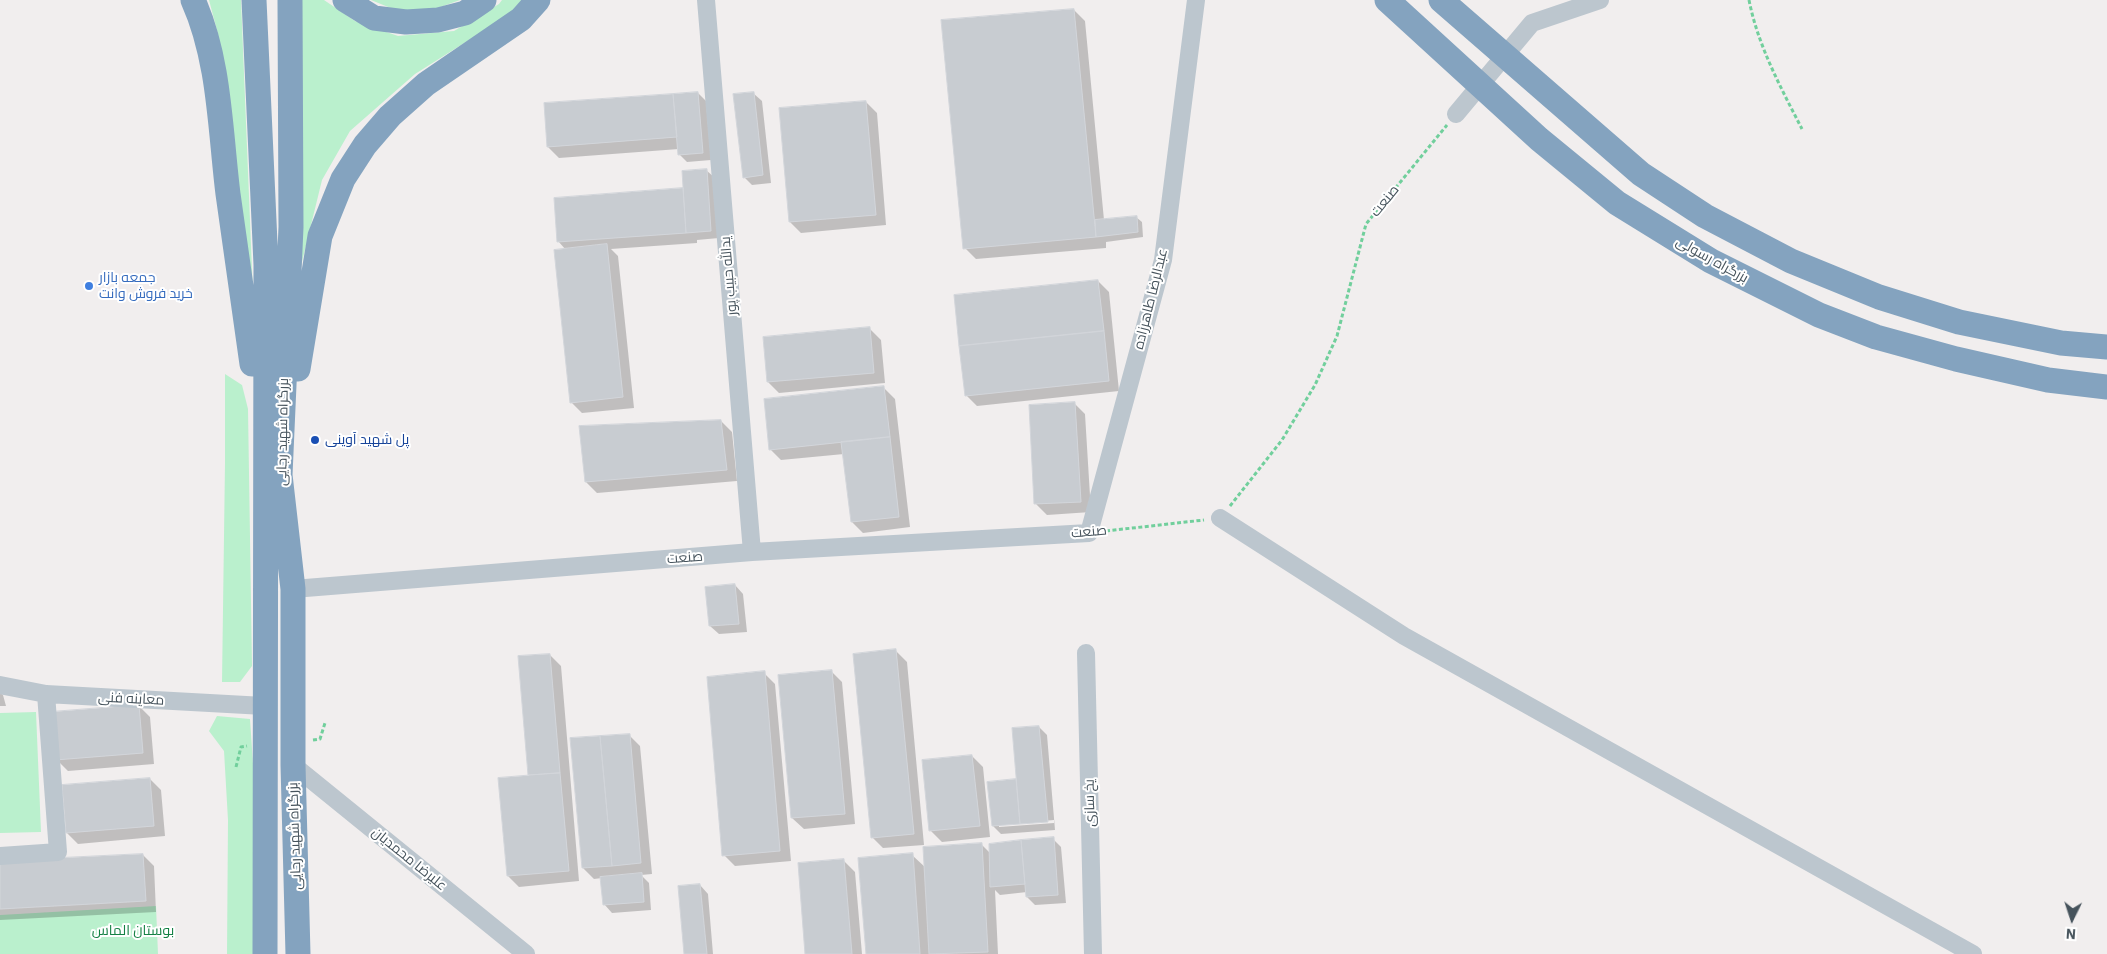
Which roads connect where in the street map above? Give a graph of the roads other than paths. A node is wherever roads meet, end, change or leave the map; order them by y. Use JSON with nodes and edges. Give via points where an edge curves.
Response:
{"nodes":[{"id":1,"x":193,"y":0,"type":"edge"},
{"id":2,"x":254,"y":0,"type":"edge"},
{"id":3,"x":290,"y":0,"type":"edge"},
{"id":4,"x":345,"y":0,"type":"edge"},
{"id":5,"x":484,"y":0,"type":"edge"},
{"id":6,"x":538,"y":0,"type":"edge"},
{"id":7,"x":706,"y":0,"type":"edge"},
{"id":8,"x":1196,"y":0,"type":"edge"},
{"id":9,"x":1387,"y":0,"type":"edge"},
{"id":10,"x":1600,"y":0,"type":"edge"},
{"id":11,"x":1445,"y":4,"type":"edge"},
{"id":12,"x":1456,"y":114,"type":"road end"},
{"id":13,"x":2107,"y":347,"type":"edge"},
{"id":14,"x":2107,"y":387,"type":"edge"},
{"id":15,"x":272,"y":467,"type":"junction"},
{"id":16,"x":1220,"y":518,"type":"road end"},
{"id":17,"x":1088,"y":533,"type":"joint"},
{"id":18,"x":752,"y":552,"type":"junction"},
{"id":19,"x":293,"y":589,"type":"junction"},
{"id":20,"x":1086,"y":653,"type":"dead end"},
{"id":21,"x":0,"y":686,"type":"edge"},
{"id":22,"x":46,"y":694,"type":"junction"},
{"id":23,"x":264,"y":706,"type":"junction"},
{"id":24,"x":293,"y":765,"type":"junction"},
{"id":25,"x":0,"y":856,"type":"edge"},
{"id":26,"x":265,"y":954,"type":"edge"},
{"id":27,"x":298,"y":954,"type":"edge"},
{"id":28,"x":526,"y":954,"type":"edge"},
{"id":29,"x":1093,"y":954,"type":"edge"},
{"id":30,"x":1973,"y":954,"type":"edge"}],
"edges":[{"from":1,"to":15,"type":"highway","via":[[217,90],[228,194]]},
{"from":2,"to":15,"type":"highway","name":"بزرگراه شهید رجایی"},
{"from":3,"to":15,"type":"highway","name":"بزرگراه شهید رجایی","via":[[291,227]]},
{"from":4,"to":5,"type":"highway","via":[[374,18],[406,22],[438,20],[465,13]]},
{"from":6,"to":15,"type":"highway","via":[[521,19],[426,84],[390,116],[365,144],[343,180],[320,236]]},
{"from":7,"to":18,"type":"street","name":"یدالله حبیب پور"},
{"from":8,"to":17,"type":"street","name":"عبدالرضا طاهرزاده","via":[[1163,260]]},
{"from":9,"to":14,"type":"highway","name":"بزرگراه رسولی","via":[[1539,139],[1617,204],[1711,261],[1819,315],[1876,336],[2048,380]]},
{"from":10,"to":12,"type":"street","via":[[1532,23]]},
{"from":11,"to":13,"type":"highway","via":[[1641,174],[1705,216],[1791,261],[1879,297],[1959,322],[2061,343]]},
{"from":15,"to":19,"type":"highway","name":"بزرگراه شهید رجایی"},
{"from":15,"to":23,"type":"highway","name":"بزرگراه شهید رجایی"},
{"from":16,"to":30,"type":"street","via":[[1404,636]]},
{"from":17,"to":18,"type":"street","name":"صنعت"},
{"from":18,"to":19,"type":"street","name":"صنعت"},
{"from":19,"to":24,"type":"highway","name":"بزرگراه شهید رجایی"},
{"from":20,"to":29,"type":"street","name":"یخ سازی"},
{"from":21,"to":22,"type":"street","name":"معاینه فنی"},
{"from":22,"to":23,"type":"street","name":"معاینه فنی"},
{"from":22,"to":25,"type":"street","via":[[58,852]]},
{"from":23,"to":26,"type":"highway","name":"بزرگراه شهید رجایی"},
{"from":24,"to":27,"type":"highway","name":"بزرگراه شهید رجایی"},
{"from":24,"to":28,"type":"street","name":"علیرضا محمدیان"}]}
